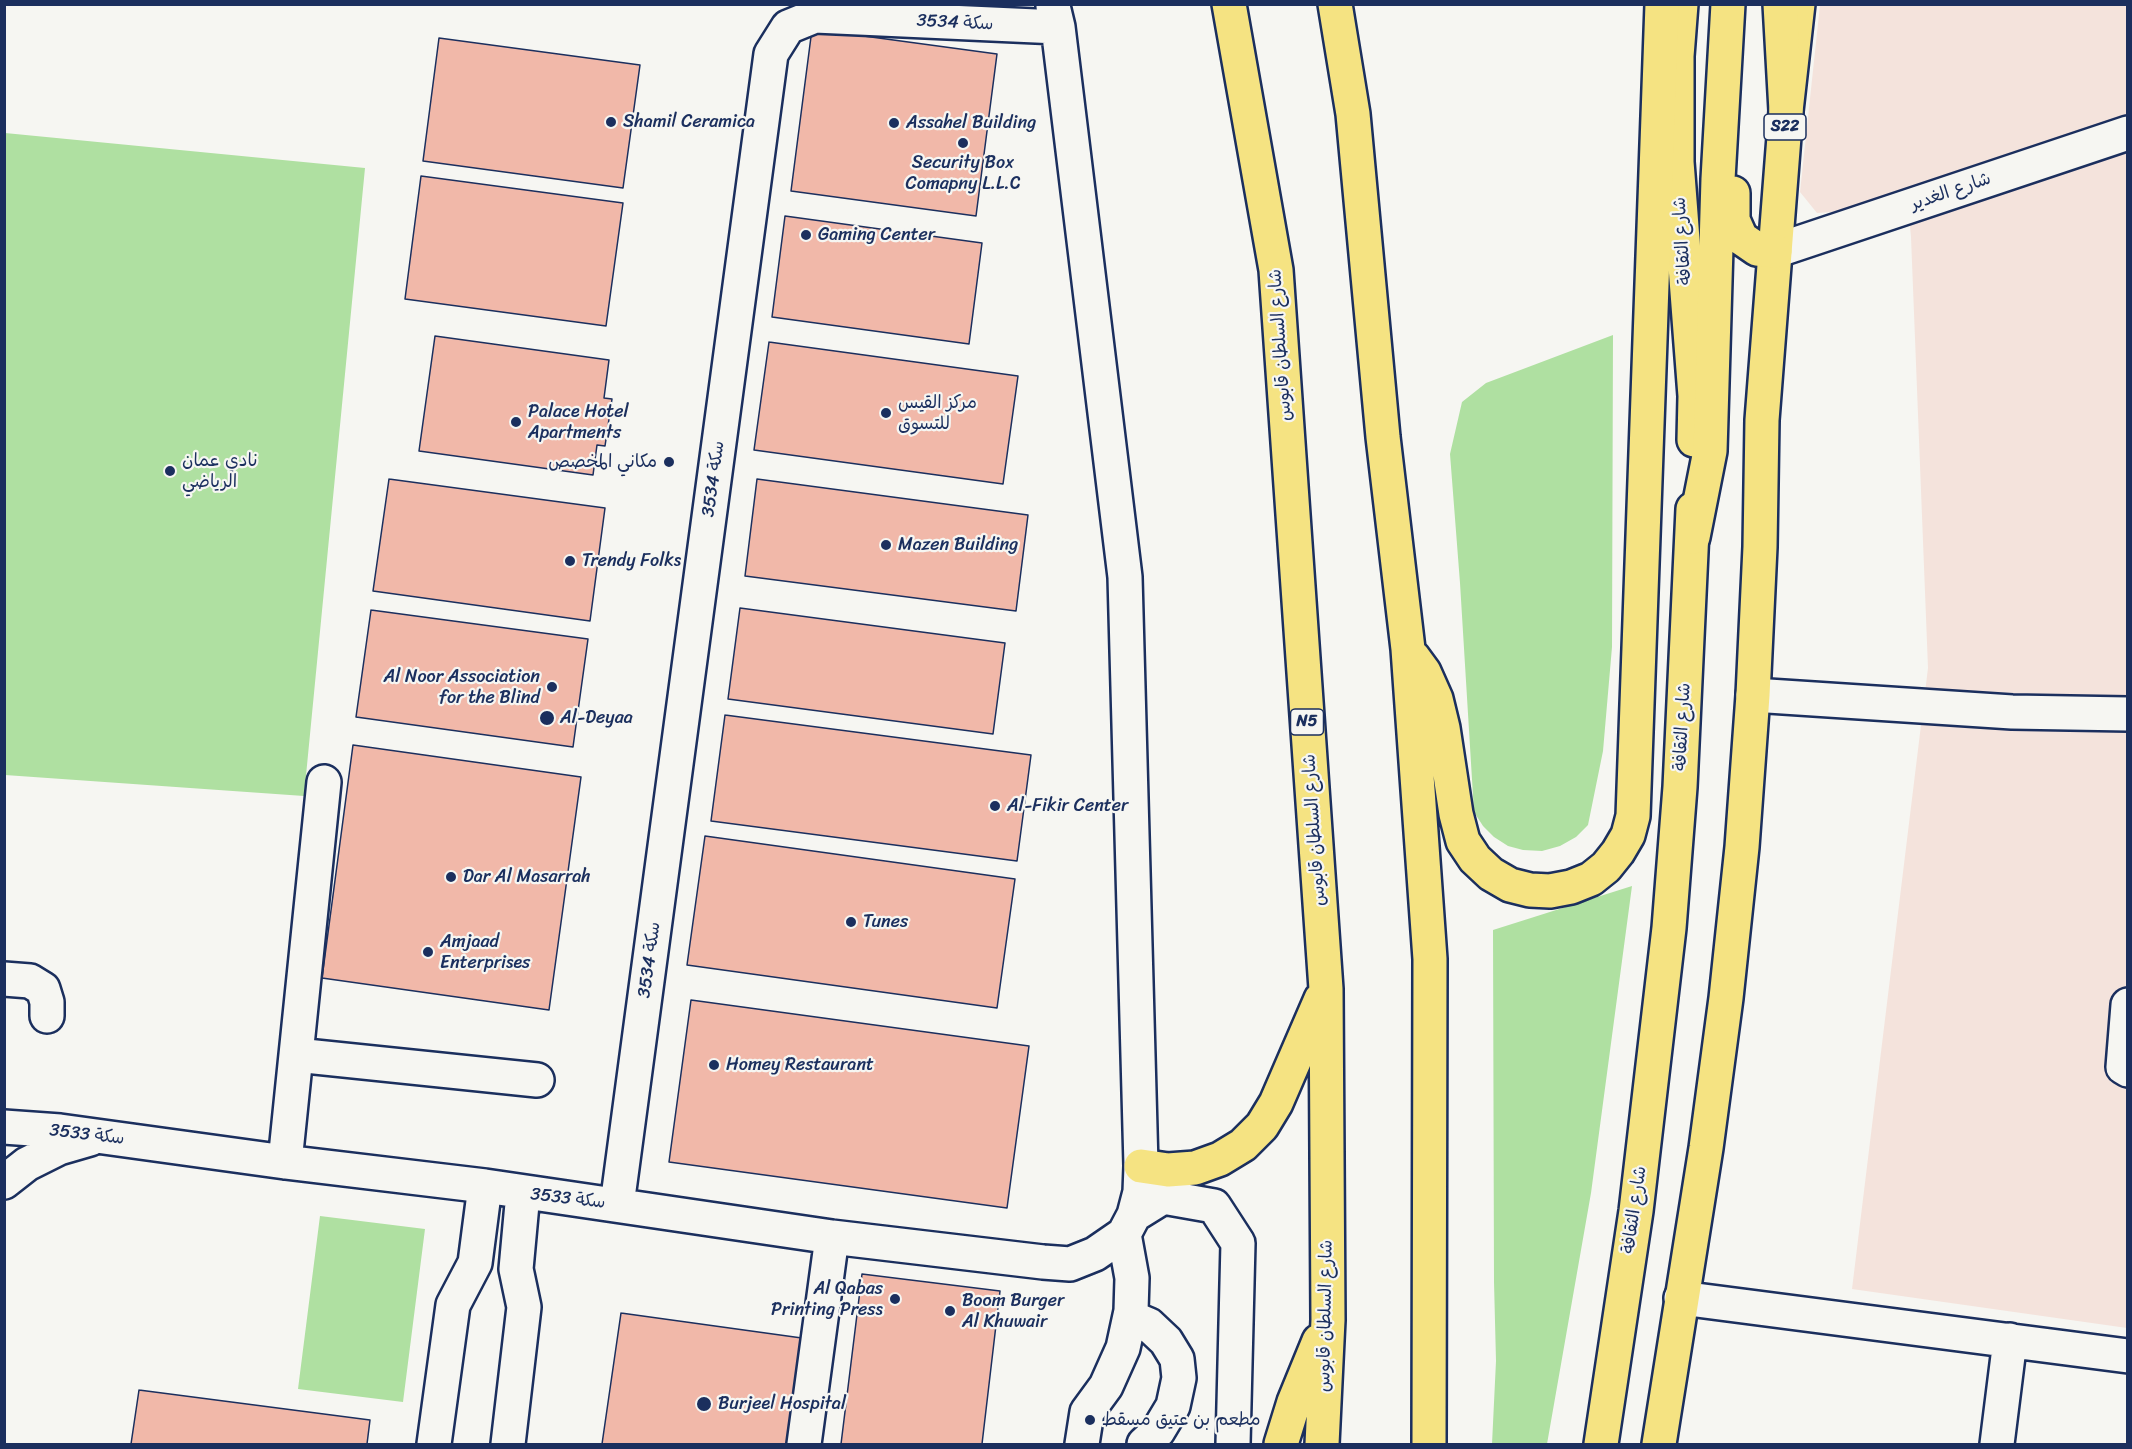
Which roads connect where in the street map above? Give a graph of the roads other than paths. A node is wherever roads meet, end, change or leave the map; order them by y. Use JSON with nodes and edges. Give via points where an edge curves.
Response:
{"nodes":[{"id":1,"x":1229,"y":4,"type":"edge"},
{"id":2,"x":1335,"y":4,"type":"edge"},
{"id":3,"x":1662,"y":4,"type":"edge"},
{"id":4,"x":1681,"y":4,"type":"edge"},
{"id":5,"x":1728,"y":4,"type":"edge"},
{"id":6,"x":1780,"y":4,"type":"edge"},
{"id":7,"x":1798,"y":4,"type":"edge"},
{"id":8,"x":1055,"y":16,"type":"edge"},
{"id":9,"x":1725,"y":38,"type":"junction"},
{"id":10,"x":1786,"y":111,"type":"junction"},
{"id":11,"x":2127,"y":133,"type":"edge"},
{"id":12,"x":1775,"y":251,"type":"junction"},
{"id":13,"x":1693,"y":537,"type":"junction"},
{"id":14,"x":1408,"y":649,"type":"junction"},
{"id":15,"x":1753,"y":695,"type":"junction"},
{"id":16,"x":2127,"y":714,"type":"edge"},
{"id":17,"x":324,"y":782,"type":"dead end"},
{"id":18,"x":4,"y":980,"type":"edge"},
{"id":19,"x":1326,"y":989,"type":"junction"},
{"id":20,"x":2127,"y":1005,"type":"edge"},
{"id":21,"x":47,"y":1016,"type":"dead end"},
{"id":22,"x":296,"y":1055,"type":"junction"},
{"id":23,"x":2127,"y":1070,"type":"edge"},
{"id":24,"x":537,"y":1080,"type":"dead end"},
{"id":25,"x":4,"y":1127,"type":"edge"},
{"id":26,"x":100,"y":1136,"type":"junction"},
{"id":27,"x":285,"y":1162,"type":"junction"},
{"id":28,"x":1141,"y":1166,"type":"junction"},
{"id":29,"x":4,"y":1182,"type":"edge"},
{"id":30,"x":485,"y":1186,"type":"junction"},
{"id":31,"x":523,"y":1193,"type":"junction"},
{"id":32,"x":617,"y":1205,"type":"junction"},
{"id":33,"x":1129,"y":1224,"type":"junction"},
{"id":34,"x":832,"y":1237,"type":"junction"},
{"id":35,"x":1681,"y":1298,"type":"junction"},
{"id":36,"x":1130,"y":1317,"type":"junction"},
{"id":37,"x":1328,"y":1320,"type":"junction"},
{"id":38,"x":2010,"y":1340,"type":"junction"},
{"id":39,"x":2127,"y":1356,"type":"edge"},
{"id":40,"x":434,"y":1444,"type":"edge"},
{"id":41,"x":508,"y":1444,"type":"edge"},
{"id":42,"x":804,"y":1444,"type":"edge"},
{"id":43,"x":1082,"y":1444,"type":"edge"},
{"id":44,"x":1144,"y":1444,"type":"edge"},
{"id":45,"x":1233,"y":1444,"type":"edge"},
{"id":46,"x":1281,"y":1444,"type":"edge"},
{"id":47,"x":1322,"y":1444,"type":"edge"},
{"id":48,"x":1429,"y":1444,"type":"edge"},
{"id":49,"x":1601,"y":1444,"type":"edge"},
{"id":50,"x":1659,"y":1444,"type":"edge"},
{"id":51,"x":1996,"y":1444,"type":"edge"}],
"edges":[{"from":1,"to":19,"type":"main road","name":"شارع السلطان قابوس","number":"N5","via":[[1276,270]]},
{"from":2,"to":14,"type":"main road","via":[[1353,114]]},
{"from":3,"to":14,"type":"main road","via":[[1633,816],[1628,835],[1606,867],[1571,887],[1530,890],[1510,885],[1475,859],[1463,841],[1456,814],[1436,699]]},
{"from":4,"to":13,"type":"main road","name":"شارع الثقافة","via":[[1677,162],[1695,396]]},
{"from":5,"to":9,"type":"main road"},
{"from":6,"to":10,"type":"main road"},
{"from":7,"to":10,"type":"main road","number":"S22"},
{"from":8,"to":28,"type":"street","via":[[1125,577]]},
{"from":8,"to":32,"type":"street","name":"سكة 3534","via":[[815,16],[788,27],[771,54]]},
{"from":9,"to":12,"type":"main road","via":[[1738,71],[1739,88],[1733,220],[1749,245]]},
{"from":9,"to":13,"type":"main road","via":[[1710,451]]},
{"from":10,"to":12,"type":"main road","number":"S22"},
{"from":11,"to":12,"type":"street","name":"شارع الغدير"},
{"from":12,"to":15,"type":"main road","via":[[1762,420]]},
{"from":13,"to":49,"type":"main road","name":"شارع الثقافة","via":[[1669,928],[1636,1211]]},
{"from":14,"to":48,"type":"main road","via":[[1430,959]]},
{"from":15,"to":16,"type":"street","via":[[2012,712]]},
{"from":15,"to":35,"type":"main road","via":[[1726,998]]},
{"from":17,"to":22,"type":"street"},
{"from":18,"to":21,"type":"street","via":[[30,981],[43,989]]},
{"from":19,"to":28,"type":"main road","via":[[1276,1103],[1262,1126],[1243,1145],[1195,1168]]},
{"from":19,"to":37,"type":"main road","name":"شارع السلطان قابوس","number":"N5"},
{"from":20,"to":23,"type":"street","via":[[2123,1067]]},
{"from":22,"to":24,"type":"street"},
{"from":22,"to":27,"type":"street"},
{"from":25,"to":26,"type":"street","name":"سكة 3533"},
{"from":26,"to":27,"type":"street","name":"سكة 3533"},
{"from":26,"to":29,"type":"street","via":[[43,1156]]},
{"from":27,"to":30,"type":"street","name":"سكة 3533"},
{"from":28,"to":33,"type":"street","via":[[1140,1192]]},
{"from":30,"to":31,"type":"street","name":"سكة 3533"},
{"from":30,"to":40,"type":"street","via":[[475,1263],[453,1305]]},
{"from":31,"to":32,"type":"street","name":"سكة 3533"},
{"from":31,"to":41,"type":"street","via":[[516,1269],[524,1307]]},
{"from":32,"to":34,"type":"street","name":"سكة 3533"},
{"from":33,"to":34,"type":"street","name":"سكة 3533","via":[[1095,1254],[1070,1264]]},
{"from":33,"to":36,"type":"street"},
{"from":33,"to":45,"type":"street","name":"سكة 3533","via":[[1163,1197],[1214,1206],[1239,1243]]},
{"from":34,"to":42,"type":"street"},
{"from":35,"to":38,"type":"street"},
{"from":35,"to":50,"type":"main road"},
{"from":36,"to":43,"type":"street","via":[[1123,1347],[1106,1386],[1088,1412]]},
{"from":36,"to":44,"type":"street","via":[[1149,1325],[1177,1359],[1179,1378],[1173,1406],[1158,1431]]},
{"from":37,"to":46,"type":"main road"},
{"from":37,"to":47,"type":"main road","name":"شارع السلطان قابوس","number":"N5"},
{"from":38,"to":39,"type":"street"},
{"from":38,"to":51,"type":"street"}]}
